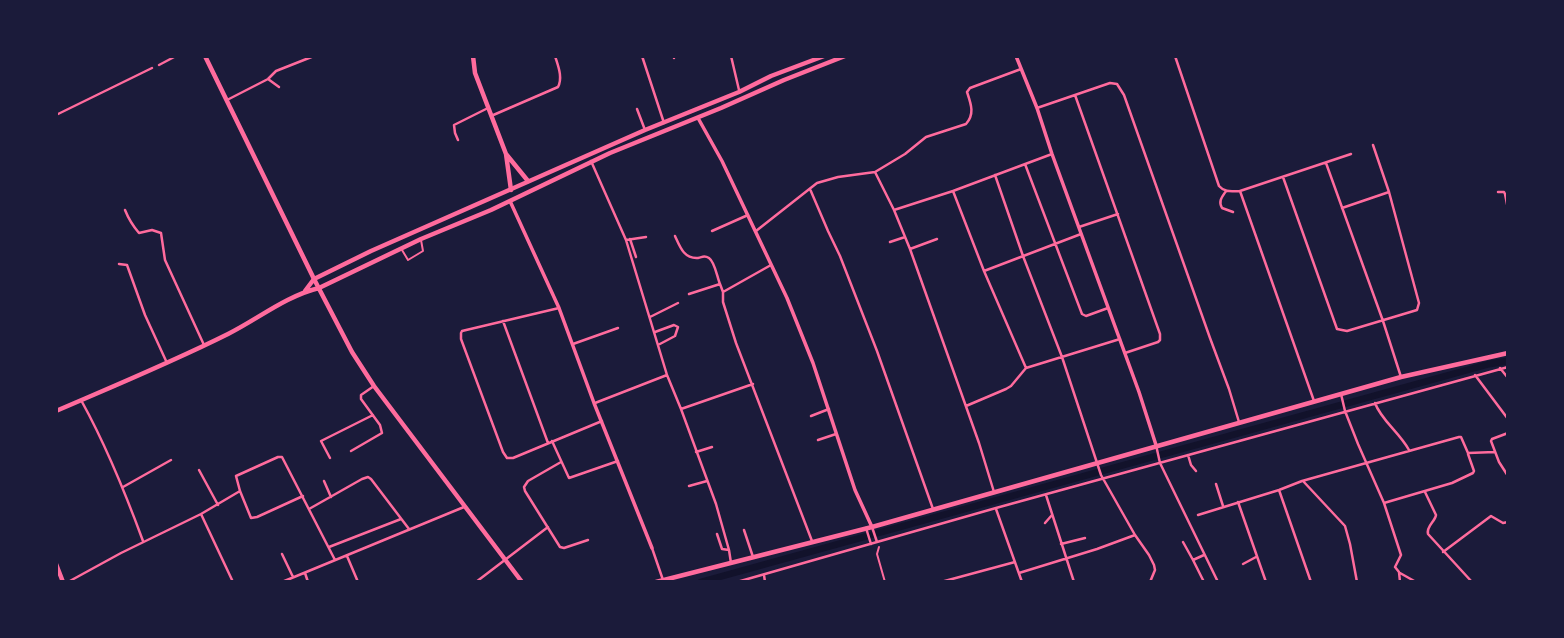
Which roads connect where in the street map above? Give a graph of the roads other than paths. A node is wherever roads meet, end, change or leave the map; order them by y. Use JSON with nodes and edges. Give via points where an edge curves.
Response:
{"nodes":[{"id":1,"x":176,"y":56,"type":"edge"},
{"id":2,"x":205,"y":56,"type":"edge"},
{"id":3,"x":314,"y":56,"type":"edge"},
{"id":4,"x":473,"y":56,"type":"edge"},
{"id":5,"x":555,"y":56,"type":"edge"},
{"id":6,"x":642,"y":56,"type":"edge"},
{"id":7,"x":731,"y":56,"type":"edge"},
{"id":8,"x":824,"y":56,"type":"edge"},
{"id":9,"x":845,"y":56,"type":"edge"},
{"id":10,"x":1016,"y":56,"type":"edge"},
{"id":11,"x":1175,"y":56,"type":"edge"},
{"id":12,"x":161,"y":64,"type":"dead end"},
{"id":13,"x":152,"y":68,"type":"dead end"},
{"id":14,"x":1021,"y":69,"type":"junction"},
{"id":15,"x":268,"y":79,"type":"junction"},
{"id":16,"x":279,"y":87,"type":"dead end"},
{"id":17,"x":739,"y":92,"type":"junction"},
{"id":18,"x":1075,"y":94,"type":"junction"},
{"id":19,"x":227,"y":100,"type":"junction"},
{"id":20,"x":488,"y":108,"type":"junction"},
{"id":21,"x":1037,"y":108,"type":"junction"},
{"id":22,"x":637,"y":109,"type":"dead end"},
{"id":23,"x":56,"y":115,"type":"edge"},
{"id":24,"x":491,"y":116,"type":"junction"},
{"id":25,"x":698,"y":118,"type":"junction"},
{"id":26,"x":664,"y":123,"type":"junction"},
{"id":27,"x":645,"y":130,"type":"junction"},
{"id":28,"x":458,"y":140,"type":"dead end"},
{"id":29,"x":1373,"y":145,"type":"dead end"},
{"id":30,"x":506,"y":154,"type":"junction"},
{"id":31,"x":1052,"y":154,"type":"junction"},
{"id":32,"x":1351,"y":154,"type":"dead end"},
{"id":33,"x":592,"y":161,"type":"junction"},
{"id":34,"x":1326,"y":163,"type":"junction"},
{"id":35,"x":1025,"y":164,"type":"junction"},
{"id":36,"x":875,"y":172,"type":"junction"},
{"id":37,"x":995,"y":176,"type":"junction"},
{"id":38,"x":1283,"y":177,"type":"junction"},
{"id":39,"x":528,"y":181,"type":"junction"},
{"id":40,"x":810,"y":189,"type":"junction"},
{"id":41,"x":511,"y":190,"type":"junction"},
{"id":42,"x":953,"y":191,"type":"junction"},
{"id":43,"x":1226,"y":191,"type":"junction"},
{"id":44,"x":1240,"y":191,"type":"junction"},
{"id":45,"x":1389,"y":192,"type":"junction"},
{"id":46,"x":1498,"y":192,"type":"dead end"},
{"id":47,"x":510,"y":201,"type":"junction"},
{"id":48,"x":1342,"y":208,"type":"junction"},
{"id":49,"x":1508,"y":208,"type":"edge"},
{"id":50,"x":125,"y":210,"type":"dead end"},
{"id":51,"x":894,"y":210,"type":"junction"},
{"id":52,"x":1233,"y":212,"type":"dead end"},
{"id":53,"x":1118,"y":214,"type":"junction"},
{"id":54,"x":748,"y":215,"type":"junction"},
{"id":55,"x":1079,"y":227,"type":"junction"},
{"id":56,"x":712,"y":231,"type":"dead end"},
{"id":57,"x":755,"y":231,"type":"junction"},
{"id":58,"x":1082,"y":234,"type":"junction"},
{"id":59,"x":675,"y":236,"type":"dead end"},
{"id":60,"x":646,"y":237,"type":"dead end"},
{"id":61,"x":905,"y":237,"type":"junction"},
{"id":62,"x":421,"y":239,"type":"junction"},
{"id":63,"x":628,"y":239,"type":"junction"},
{"id":64,"x":937,"y":239,"type":"dead end"},
{"id":65,"x":890,"y":242,"type":"dead end"},
{"id":66,"x":1056,"y":244,"type":"junction"},
{"id":67,"x":402,"y":248,"type":"junction"},
{"id":68,"x":909,"y":249,"type":"junction"},
{"id":69,"x":1023,"y":256,"type":"junction"},
{"id":70,"x":636,"y":257,"type":"dead end"},
{"id":71,"x":119,"y":264,"type":"dead end"},
{"id":72,"x":771,"y":265,"type":"junction"},
{"id":73,"x":984,"y":271,"type":"junction"},
{"id":74,"x":314,"y":279,"type":"junction"},
{"id":75,"x":720,"y":284,"type":"junction"},
{"id":76,"x":319,"y":288,"type":"junction"},
{"id":77,"x":304,"y":292,"type":"junction"},
{"id":78,"x":723,"y":292,"type":"junction"},
{"id":79,"x":689,"y":294,"type":"dead end"},
{"id":80,"x":678,"y":303,"type":"dead end"},
{"id":81,"x":559,"y":308,"type":"junction"},
{"id":82,"x":1108,"y":308,"type":"junction"},
{"id":83,"x":650,"y":317,"type":"junction"},
{"id":84,"x":503,"y":321,"type":"junction"},
{"id":85,"x":1383,"y":321,"type":"junction"},
{"id":86,"x":618,"y":328,"type":"dead end"},
{"id":87,"x":655,"y":332,"type":"junction"},
{"id":88,"x":1120,"y":339,"type":"junction"},
{"id":89,"x":573,"y":344,"type":"junction"},
{"id":90,"x":204,"y":345,"type":"junction"},
{"id":91,"x":659,"y":345,"type":"junction"},
{"id":92,"x":1125,"y":353,"type":"junction"},
{"id":93,"x":1508,"y":353,"type":"edge"},
{"id":94,"x":1062,"y":357,"type":"junction"},
{"id":95,"x":167,"y":362,"type":"junction"},
{"id":96,"x":1508,"y":367,"type":"edge"},
{"id":97,"x":1026,"y":368,"type":"junction"},
{"id":98,"x":1500,"y":368,"type":"junction"},
{"id":99,"x":667,"y":375,"type":"junction"},
{"id":100,"x":1475,"y":375,"type":"junction"},
{"id":101,"x":1401,"y":377,"type":"junction"},
{"id":102,"x":1508,"y":378,"type":"edge"},
{"id":103,"x":753,"y":384,"type":"junction"},
{"id":104,"x":374,"y":386,"type":"junction"},
{"id":105,"x":1341,"y":396,"type":"junction"},
{"id":106,"x":81,"y":400,"type":"junction"},
{"id":107,"x":1314,"y":401,"type":"junction"},
{"id":108,"x":594,"y":403,"type":"junction"},
{"id":109,"x":1375,"y":403,"type":"junction"},
{"id":110,"x":966,"y":406,"type":"junction"},
{"id":111,"x":681,"y":409,"type":"junction"},
{"id":112,"x":829,"y":409,"type":"junction"},
{"id":113,"x":1345,"y":410,"type":"junction"},
{"id":114,"x":56,"y":411,"type":"edge"},
{"id":115,"x":373,"y":415,"type":"junction"},
{"id":116,"x":811,"y":416,"type":"dead end"},
{"id":117,"x":1508,"y":419,"type":"edge"},
{"id":118,"x":602,"y":421,"type":"junction"},
{"id":119,"x":1239,"y":422,"type":"junction"},
{"id":120,"x":1508,"y":433,"type":"edge"},
{"id":121,"x":836,"y":434,"type":"junction"},
{"id":122,"x":818,"y":440,"type":"dead end"},
{"id":123,"x":550,"y":442,"type":"junction"},
{"id":124,"x":712,"y":447,"type":"dead end"},
{"id":125,"x":1156,"y":448,"type":"junction"},
{"id":126,"x":1409,"y":450,"type":"junction"},
{"id":127,"x":351,"y":451,"type":"dead end"},
{"id":128,"x":696,"y":452,"type":"junction"},
{"id":129,"x":1495,"y":452,"type":"junction"},
{"id":130,"x":1468,"y":453,"type":"junction"},
{"id":131,"x":1188,"y":455,"type":"junction"},
{"id":132,"x":330,"y":458,"type":"dead end"},
{"id":133,"x":171,"y":460,"type":"dead end"},
{"id":134,"x":618,"y":461,"type":"junction"},
{"id":135,"x":1160,"y":461,"type":"junction"},
{"id":136,"x":561,"y":462,"type":"junction"},
{"id":137,"x":1366,"y":463,"type":"junction"},
{"id":138,"x":1099,"y":465,"type":"junction"},
{"id":139,"x":199,"y":470,"type":"dead end"},
{"id":140,"x":1196,"y":471,"type":"dead end"},
{"id":141,"x":1102,"y":477,"type":"junction"},
{"id":142,"x":1508,"y":477,"type":"edge"},
{"id":143,"x":324,"y":481,"type":"dead end"},
{"id":144,"x":707,"y":481,"type":"junction"},
{"id":145,"x":1302,"y":481,"type":"junction"},
{"id":146,"x":1216,"y":484,"type":"dead end"},
{"id":147,"x":689,"y":486,"type":"dead end"},
{"id":148,"x":123,"y":487,"type":"junction"},
{"id":149,"x":1279,"y":490,"type":"junction"},
{"id":150,"x":240,"y":491,"type":"junction"},
{"id":151,"x":994,"y":492,"type":"junction"},
{"id":152,"x":1425,"y":492,"type":"junction"},
{"id":153,"x":1046,"y":495,"type":"junction"},
{"id":154,"x":303,"y":496,"type":"junction"},
{"id":155,"x":331,"y":497,"type":"junction"},
{"id":156,"x":1238,"y":502,"type":"junction"},
{"id":157,"x":1384,"y":503,"type":"junction"},
{"id":158,"x":218,"y":505,"type":"junction"},
{"id":159,"x":1223,"y":506,"type":"junction"},
{"id":160,"x":465,"y":507,"type":"junction"},
{"id":161,"x":996,"y":508,"type":"junction"},
{"id":162,"x":309,"y":509,"type":"junction"},
{"id":163,"x":933,"y":509,"type":"junction"},
{"id":164,"x":201,"y":514,"type":"junction"},
{"id":165,"x":1052,"y":515,"type":"junction"},
{"id":166,"x":1198,"y":515,"type":"dead end"},
{"id":167,"x":401,"y":519,"type":"junction"},
{"id":168,"x":1045,"y":523,"type":"dead end"},
{"id":169,"x":1508,"y":523,"type":"edge"},
{"id":170,"x":548,"y":527,"type":"junction"},
{"id":171,"x":870,"y":529,"type":"junction"},
{"id":172,"x":410,"y":530,"type":"junction"},
{"id":173,"x":744,"y":530,"type":"dead end"},
{"id":174,"x":717,"y":534,"type":"dead end"},
{"id":175,"x":1135,"y":535,"type":"junction"},
{"id":176,"x":1085,"y":538,"type":"dead end"},
{"id":177,"x":588,"y":540,"type":"dead end"},
{"id":178,"x":876,"y":540,"type":"junction"},
{"id":179,"x":812,"y":541,"type":"junction"},
{"id":180,"x":144,"y":542,"type":"junction"},
{"id":181,"x":1184,"y":542,"type":"dead end"},
{"id":182,"x":871,"y":544,"type":"junction"},
{"id":183,"x":1061,"y":544,"type":"junction"},
{"id":184,"x":328,"y":547,"type":"junction"},
{"id":185,"x":879,"y":547,"type":"dead end"},
{"id":186,"x":652,"y":548,"type":"joint"},
{"id":187,"x":729,"y":550,"type":"junction"},
{"id":188,"x":1443,"y":552,"type":"junction"},
{"id":189,"x":282,"y":554,"type":"dead end"},
{"id":190,"x":1204,"y":555,"type":"junction"},
{"id":191,"x":346,"y":556,"type":"junction"},
{"id":192,"x":753,"y":557,"type":"junction"},
{"id":193,"x":1256,"y":557,"type":"junction"},
{"id":194,"x":1066,"y":558,"type":"junction"},
{"id":195,"x":505,"y":560,"type":"junction"},
{"id":196,"x":1193,"y":560,"type":"junction"},
{"id":197,"x":335,"y":561,"type":"junction"},
{"id":198,"x":1015,"y":562,"type":"junction"},
{"id":199,"x":731,"y":563,"type":"junction"},
{"id":200,"x":56,"y":564,"type":"edge"},
{"id":201,"x":1242,"y":564,"type":"dead end"},
{"id":202,"x":305,"y":573,"type":"junction"},
{"id":203,"x":1019,"y":573,"type":"junction"},
{"id":204,"x":1399,"y":573,"type":"junction"},
{"id":205,"x":764,"y":575,"type":"junction"},
{"id":206,"x":293,"y":577,"type":"junction"},
{"id":207,"x":663,"y":580,"type":"junction"},
{"id":208,"x":65,"y":582,"type":"edge"},
{"id":209,"x":233,"y":582,"type":"edge"},
{"id":210,"x":282,"y":582,"type":"edge"},
{"id":211,"x":308,"y":582,"type":"edge"},
{"id":212,"x":358,"y":582,"type":"edge"},
{"id":213,"x":476,"y":582,"type":"edge"},
{"id":214,"x":522,"y":582,"type":"edge"},
{"id":215,"x":656,"y":582,"type":"edge"},
{"id":216,"x":737,"y":582,"type":"edge"},
{"id":217,"x":765,"y":582,"type":"edge"},
{"id":218,"x":885,"y":582,"type":"edge"},
{"id":219,"x":941,"y":582,"type":"edge"},
{"id":220,"x":1022,"y":582,"type":"edge"},
{"id":221,"x":1074,"y":582,"type":"edge"},
{"id":222,"x":1150,"y":582,"type":"edge"},
{"id":223,"x":1204,"y":582,"type":"edge"},
{"id":224,"x":1218,"y":582,"type":"edge"},
{"id":225,"x":1266,"y":582,"type":"edge"},
{"id":226,"x":1311,"y":582,"type":"edge"},
{"id":227,"x":1357,"y":582,"type":"edge"},
{"id":228,"x":1400,"y":582,"type":"edge"},
{"id":229,"x":1416,"y":582,"type":"edge"},
{"id":230,"x":1472,"y":582,"type":"edge"}],
"edges":[{"from":1,"to":12,"type":"street"},
{"from":2,"to":19,"type":"main road"},
{"from":3,"to":15,"type":"street","via":[[276,71]]},
{"from":4,"to":20,"type":"main road"},
{"from":5,"to":24,"type":"street","via":[[558,87]]},
{"from":6,"to":26,"type":"street"},
{"from":7,"to":17,"type":"street"},
{"from":8,"to":17,"type":"main road"},
{"from":9,"to":25,"type":"main road"},
{"from":10,"to":14,"type":"street"},
{"from":11,"to":43,"type":"street","via":[[1219,186]]},
{"from":13,"to":23,"type":"street"},
{"from":14,"to":21,"type":"street"},
{"from":14,"to":36,"type":"street","via":[[970,88],[971,119],[966,124],[926,137]]},
{"from":15,"to":16,"type":"street"},
{"from":15,"to":19,"type":"street"},
{"from":17,"to":26,"type":"main road"},
{"from":18,"to":21,"type":"street"},
{"from":18,"to":53,"type":"street"},
{"from":18,"to":119,"type":"street","via":[[1110,83],[1117,84],[1124,95]]},
{"from":19,"to":74,"type":"main road"},
{"from":20,"to":24,"type":"main road"},
{"from":20,"to":28,"type":"street","via":[[454,125]]},
{"from":21,"to":31,"type":"street"},
{"from":22,"to":27,"type":"street"},
{"from":24,"to":30,"type":"main road"},
{"from":25,"to":33,"type":"main road"},
{"from":25,"to":54,"type":"street"},
{"from":26,"to":27,"type":"main road"},
{"from":27,"to":39,"type":"main road"},
{"from":29,"to":45,"type":"street"},
{"from":30,"to":39,"type":"main road"},
{"from":30,"to":41,"type":"main road"},
{"from":31,"to":35,"type":"street"},
{"from":31,"to":55,"type":"street"},
{"from":32,"to":34,"type":"street"},
{"from":33,"to":47,"type":"main road"},
{"from":33,"to":63,"type":"street"},
{"from":34,"to":38,"type":"street"},
{"from":34,"to":48,"type":"street"},
{"from":35,"to":37,"type":"street"},
{"from":35,"to":66,"type":"street"},
{"from":36,"to":40,"type":"street","via":[[822,181]]},
{"from":36,"to":51,"type":"street"},
{"from":37,"to":42,"type":"street"},
{"from":37,"to":69,"type":"street"},
{"from":38,"to":44,"type":"street"},
{"from":38,"to":85,"type":"street","via":[[1337,329],[1347,331]]},
{"from":39,"to":41,"type":"main road"},
{"from":40,"to":57,"type":"street"},
{"from":40,"to":163,"type":"street","via":[[841,256]]},
{"from":41,"to":74,"type":"main road"},
{"from":42,"to":51,"type":"street"},
{"from":42,"to":73,"type":"street"},
{"from":43,"to":44,"type":"street"},
{"from":43,"to":52,"type":"street","via":[[1220,204]]},
{"from":44,"to":107,"type":"street"},
{"from":45,"to":48,"type":"street"},
{"from":45,"to":85,"type":"street","via":[[1419,306]]},
{"from":46,"to":49,"type":"street","via":[[1504,192]]},
{"from":47,"to":62,"type":"main road"},
{"from":47,"to":81,"type":"street"},
{"from":48,"to":85,"type":"street"},
{"from":50,"to":90,"type":"street","via":[[139,233],[161,233],[165,260]]},
{"from":51,"to":61,"type":"street"},
{"from":53,"to":55,"type":"street"},
{"from":53,"to":92,"type":"street","via":[[1160,337],[1158,342]]},
{"from":54,"to":56,"type":"street"},
{"from":54,"to":57,"type":"street"},
{"from":55,"to":58,"type":"street"},
{"from":57,"to":72,"type":"street"},
{"from":58,"to":66,"type":"street"},
{"from":58,"to":82,"type":"street"},
{"from":59,"to":75,"type":"street","via":[[686,255],[708,257]]},
{"from":60,"to":63,"type":"street"},
{"from":61,"to":65,"type":"street"},
{"from":61,"to":68,"type":"street"},
{"from":62,"to":67,"type":"main road"},
{"from":62,"to":67,"type":"lane","via":[[423,251],[408,260]]},
{"from":63,"to":70,"type":"street"},
{"from":63,"to":83,"type":"street"},
{"from":64,"to":68,"type":"street"},
{"from":66,"to":69,"type":"street"},
{"from":66,"to":82,"type":"street","via":[[1082,314]]},
{"from":67,"to":76,"type":"main road"},
{"from":68,"to":110,"type":"street"},
{"from":69,"to":73,"type":"street"},
{"from":69,"to":94,"type":"street"},
{"from":71,"to":95,"type":"street","via":[[127,265]]},
{"from":72,"to":78,"type":"street"},
{"from":72,"to":112,"type":"street"},
{"from":73,"to":97,"type":"street"},
{"from":74,"to":76,"type":"main road"},
{"from":74,"to":77,"type":"main road"},
{"from":75,"to":78,"type":"street"},
{"from":75,"to":79,"type":"street"},
{"from":76,"to":77,"type":"main road"},
{"from":76,"to":104,"type":"main road"},
{"from":77,"to":90,"type":"main road"},
{"from":78,"to":103,"type":"street"},
{"from":80,"to":83,"type":"street"},
{"from":81,"to":84,"type":"street"},
{"from":81,"to":89,"type":"street"},
{"from":82,"to":88,"type":"street"},
{"from":83,"to":87,"type":"street"},
{"from":84,"to":123,"type":"street"},
{"from":84,"to":123,"type":"street","via":[[460,335],[503,452],[513,458]]},
{"from":85,"to":101,"type":"street"},
{"from":86,"to":89,"type":"street"},
{"from":87,"to":91,"type":"street"},
{"from":87,"to":91,"type":"street","via":[[678,327],[676,336]]},
{"from":88,"to":92,"type":"street"},
{"from":88,"to":94,"type":"street"},
{"from":89,"to":108,"type":"street"},
{"from":90,"to":95,"type":"main road"},
{"from":91,"to":99,"type":"street"},
{"from":92,"to":125,"type":"street"},
{"from":93,"to":101,"type":"main road"},
{"from":94,"to":97,"type":"street"},
{"from":94,"to":138,"type":"street"},
{"from":95,"to":106,"type":"main road"},
{"from":96,"to":98,"type":"street"},
{"from":97,"to":110,"type":"street","via":[[1011,386]]},
{"from":98,"to":100,"type":"street"},
{"from":98,"to":102,"type":"street"},
{"from":99,"to":108,"type":"street"},
{"from":99,"to":111,"type":"street"},
{"from":100,"to":109,"type":"street"},
{"from":100,"to":117,"type":"street"},
{"from":101,"to":105,"type":"main road"},
{"from":103,"to":111,"type":"street"},
{"from":103,"to":179,"type":"street"},
{"from":104,"to":115,"type":"street","via":[[360,397]]},
{"from":104,"to":160,"type":"main road"},
{"from":105,"to":107,"type":"main road"},
{"from":105,"to":113,"type":"street"},
{"from":106,"to":114,"type":"main road"},
{"from":106,"to":148,"type":"street"},
{"from":107,"to":119,"type":"main road"},
{"from":108,"to":118,"type":"street"},
{"from":109,"to":113,"type":"street"},
{"from":109,"to":126,"type":"street"},
{"from":110,"to":151,"type":"street"},
{"from":111,"to":128,"type":"street"},
{"from":112,"to":116,"type":"street"},
{"from":112,"to":121,"type":"street"},
{"from":113,"to":131,"type":"street"},
{"from":113,"to":137,"type":"street"},
{"from":115,"to":127,"type":"street","via":[[382,433]]},
{"from":115,"to":132,"type":"street","via":[[321,440]]},
{"from":118,"to":123,"type":"street"},
{"from":118,"to":134,"type":"street"},
{"from":119,"to":125,"type":"main road"},
{"from":120,"to":129,"type":"street","via":[[1491,439]]},
{"from":121,"to":122,"type":"street"},
{"from":121,"to":171,"type":"street"},
{"from":123,"to":136,"type":"street"},
{"from":124,"to":128,"type":"street"},
{"from":125,"to":135,"type":"street"},
{"from":125,"to":138,"type":"main road"},
{"from":126,"to":130,"type":"street","via":[[1460,437]]},
{"from":126,"to":137,"type":"street"},
{"from":128,"to":144,"type":"street"},
{"from":129,"to":130,"type":"street"},
{"from":129,"to":142,"type":"street"},
{"from":130,"to":152,"type":"street","via":[[1473,473]]},
{"from":131,"to":135,"type":"street"},
{"from":131,"to":140,"type":"street"},
{"from":133,"to":148,"type":"street"},
{"from":134,"to":136,"type":"street","via":[[570,478]]},
{"from":134,"to":186,"type":"street"},
{"from":135,"to":141,"type":"street"},
{"from":135,"to":190,"type":"street"},
{"from":136,"to":170,"type":"street","via":[[524,487]]},
{"from":137,"to":145,"type":"street"},
{"from":137,"to":157,"type":"street"},
{"from":138,"to":141,"type":"street"},
{"from":138,"to":151,"type":"main road"},
{"from":139,"to":158,"type":"street"},
{"from":141,"to":153,"type":"street"},
{"from":141,"to":175,"type":"street"},
{"from":143,"to":155,"type":"street"},
{"from":144,"to":147,"type":"street"},
{"from":144,"to":187,"type":"street"},
{"from":145,"to":149,"type":"street"},
{"from":145,"to":227,"type":"street","via":[[1345,526]]},
{"from":146,"to":159,"type":"street"},
{"from":148,"to":180,"type":"street"},
{"from":149,"to":156,"type":"street"},
{"from":149,"to":226,"type":"street"},
{"from":150,"to":154,"type":"street","via":[[251,518]]},
{"from":150,"to":154,"type":"street","via":[[237,474],[280,456]]},
{"from":150,"to":158,"type":"street"},
{"from":151,"to":163,"type":"main road"},
{"from":152,"to":157,"type":"street"},
{"from":152,"to":188,"type":"street","via":[[1436,515],[1427,531]]},
{"from":153,"to":161,"type":"street"},
{"from":153,"to":165,"type":"street"},
{"from":154,"to":162,"type":"street"},
{"from":155,"to":162,"type":"street"},
{"from":155,"to":167,"type":"street","via":[[368,477]]},
{"from":156,"to":159,"type":"street"},
{"from":156,"to":193,"type":"street"},
{"from":157,"to":204,"type":"street","via":[[1401,556],[1395,567]]},
{"from":158,"to":164,"type":"street"},
{"from":159,"to":166,"type":"street"},
{"from":160,"to":172,"type":"street"},
{"from":160,"to":195,"type":"main road"},
{"from":161,"to":178,"type":"street"},
{"from":161,"to":198,"type":"street"},
{"from":162,"to":184,"type":"street"},
{"from":163,"to":171,"type":"main road"},
{"from":164,"to":180,"type":"street"},
{"from":164,"to":209,"type":"street"},
{"from":165,"to":168,"type":"street"},
{"from":165,"to":183,"type":"street"},
{"from":167,"to":172,"type":"street"},
{"from":167,"to":184,"type":"street"},
{"from":169,"to":188,"type":"street","via":[[1491,516]]},
{"from":170,"to":177,"type":"street","via":[[562,548]]},
{"from":170,"to":195,"type":"street"},
{"from":171,"to":178,"type":"street"},
{"from":171,"to":179,"type":"main road"},
{"from":171,"to":182,"type":"street"},
{"from":172,"to":191,"type":"street"},
{"from":173,"to":192,"type":"street"},
{"from":174,"to":187,"type":"street","via":[[722,549]]},
{"from":175,"to":194,"type":"street"},
{"from":175,"to":222,"type":"street","via":[[1154,565]]},
{"from":176,"to":183,"type":"street"},
{"from":178,"to":182,"type":"street"},
{"from":179,"to":192,"type":"main road"},
{"from":180,"to":208,"type":"street"},
{"from":181,"to":196,"type":"street"},
{"from":182,"to":205,"type":"street"},
{"from":183,"to":194,"type":"street"},
{"from":184,"to":197,"type":"street"},
{"from":185,"to":218,"type":"lane"},
{"from":186,"to":207,"type":"street"},
{"from":187,"to":199,"type":"street"},
{"from":188,"to":230,"type":"street"},
{"from":189,"to":206,"type":"street"},
{"from":190,"to":196,"type":"street"},
{"from":190,"to":224,"type":"street"},
{"from":191,"to":197,"type":"street"},
{"from":191,"to":212,"type":"street"},
{"from":192,"to":199,"type":"main road"},
{"from":193,"to":201,"type":"street"},
{"from":193,"to":225,"type":"street"},
{"from":194,"to":203,"type":"street"},
{"from":194,"to":221,"type":"street"},
{"from":195,"to":213,"type":"street"},
{"from":195,"to":214,"type":"main road"},
{"from":196,"to":223,"type":"street"},
{"from":197,"to":202,"type":"street"},
{"from":198,"to":203,"type":"street"},
{"from":198,"to":219,"type":"street"},
{"from":199,"to":207,"type":"main road"},
{"from":200,"to":208,"type":"main road"},
{"from":202,"to":206,"type":"street"},
{"from":202,"to":211,"type":"street"},
{"from":203,"to":220,"type":"street"},
{"from":204,"to":228,"type":"street"},
{"from":204,"to":229,"type":"street"},
{"from":205,"to":216,"type":"street"},
{"from":205,"to":217,"type":"street"},
{"from":206,"to":210,"type":"street"},
{"from":207,"to":215,"type":"main road"}]}
